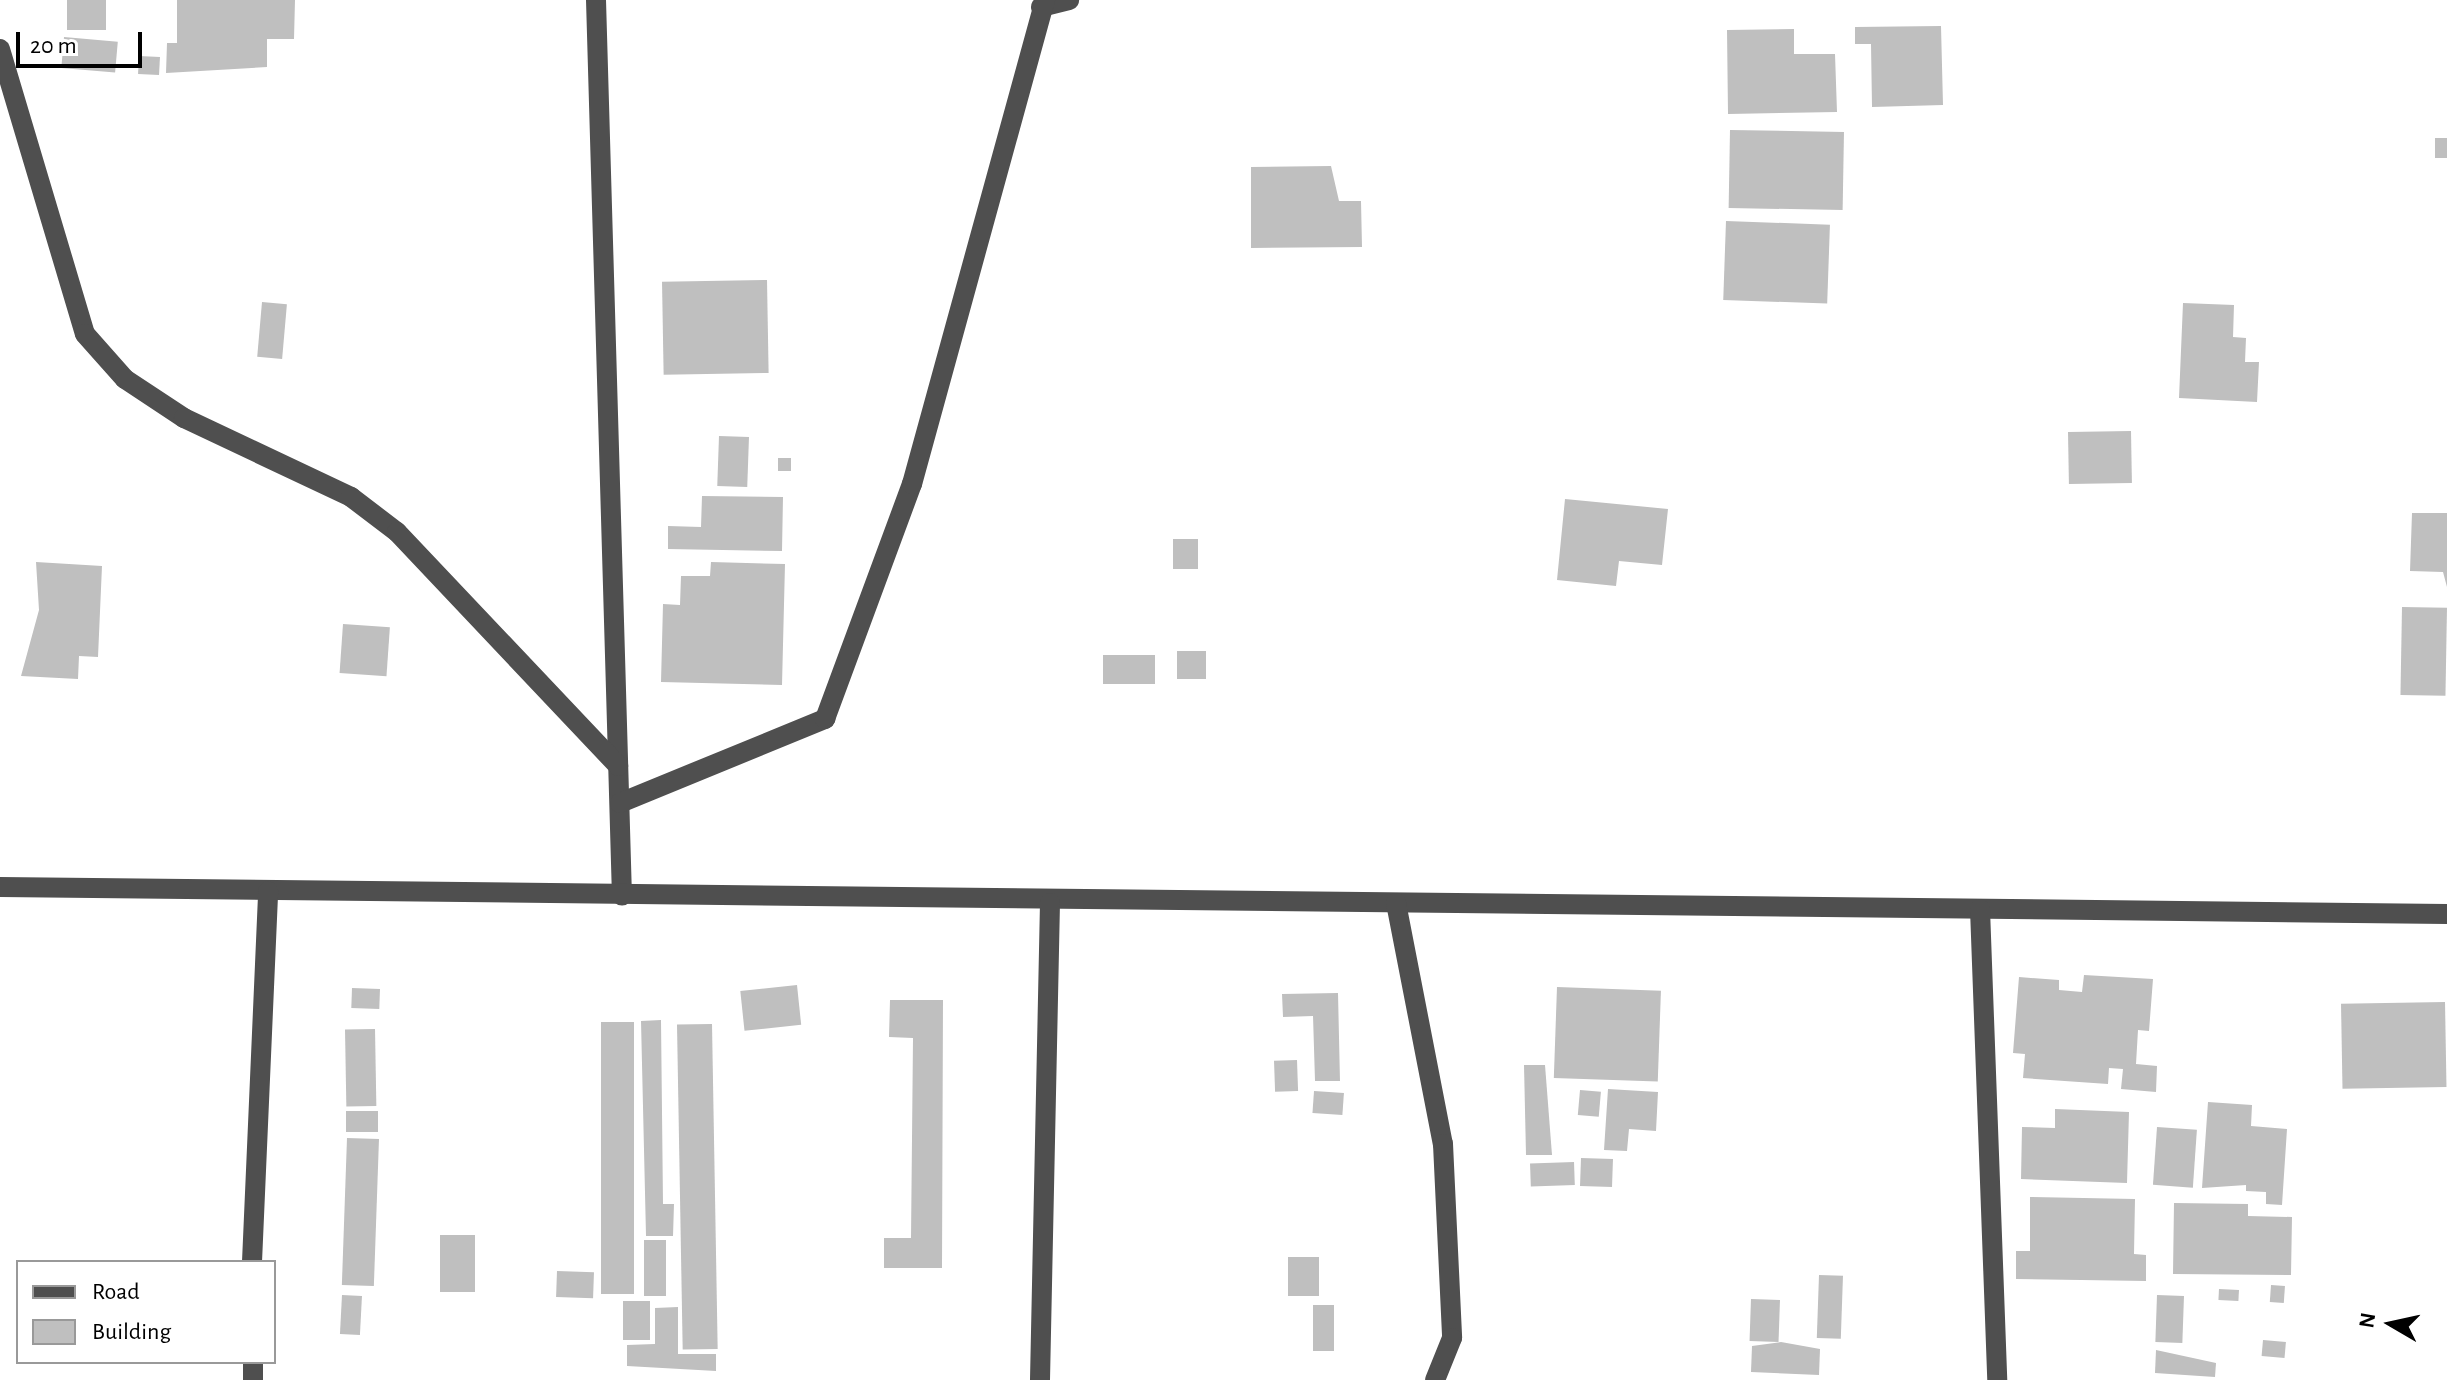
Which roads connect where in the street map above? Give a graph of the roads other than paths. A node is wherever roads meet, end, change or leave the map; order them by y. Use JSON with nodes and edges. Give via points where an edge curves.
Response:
{"nodes":[{"id":1,"x":596,"y":0,"type":"edge"},
{"id":2,"x":1069,"y":0,"type":"edge"},
{"id":3,"x":1043,"y":4,"type":"edge"},
{"id":4,"x":0,"y":49,"type":"edge"},
{"id":5,"x":618,"y":766,"type":"junction"},
{"id":6,"x":620,"y":803,"type":"junction"},
{"id":7,"x":0,"y":887,"type":"edge"},
{"id":8,"x":268,"y":891,"type":"junction"},
{"id":9,"x":622,"y":896,"type":"junction"},
{"id":10,"x":1050,"y":903,"type":"junction"},
{"id":11,"x":1396,"y":903,"type":"junction"},
{"id":12,"x":1980,"y":909,"type":"junction"},
{"id":13,"x":2447,"y":914,"type":"edge"},
{"id":14,"x":252,"y":1260,"type":"edge"},
{"id":15,"x":1040,"y":1380,"type":"edge"},
{"id":16,"x":1435,"y":1380,"type":"edge"},
{"id":17,"x":1997,"y":1380,"type":"edge"}],
"edges":[{"from":1,"to":5,"type":"street"},
{"from":2,"to":3,"type":"street"},
{"from":3,"to":6,"type":"street","via":[[912,484],[825,719]]},
{"from":4,"to":5,"type":"street","via":[[85,334],[125,379],[184,418],[351,497],[397,532]]},
{"from":5,"to":6,"type":"street"},
{"from":6,"to":9,"type":"street"},
{"from":7,"to":8,"type":"street"},
{"from":8,"to":9,"type":"street"},
{"from":8,"to":14,"type":"street"},
{"from":9,"to":10,"type":"street"},
{"from":10,"to":11,"type":"street"},
{"from":10,"to":15,"type":"street"},
{"from":11,"to":12,"type":"street"},
{"from":11,"to":16,"type":"street","via":[[1443,1144],[1452,1338]]},
{"from":12,"to":13,"type":"street"},
{"from":12,"to":17,"type":"street"}]}
